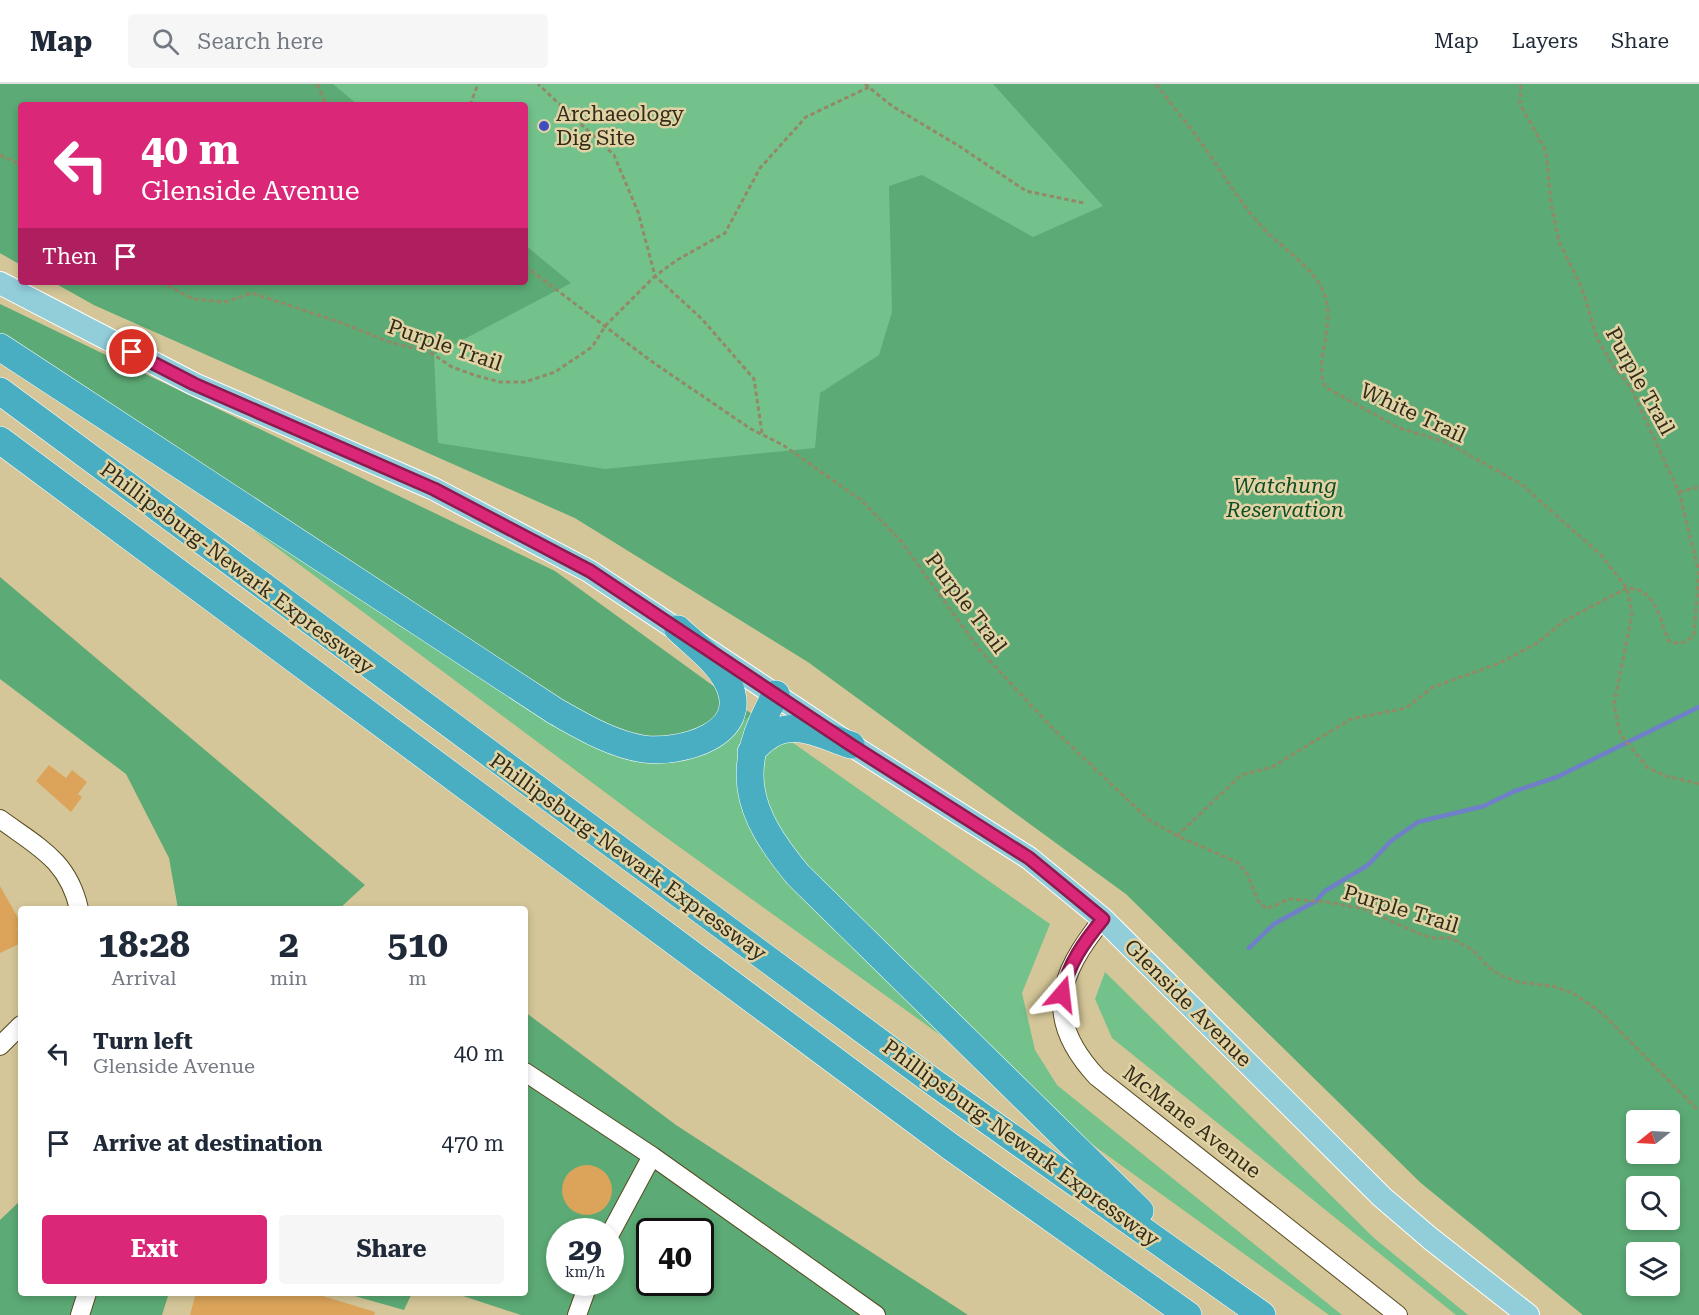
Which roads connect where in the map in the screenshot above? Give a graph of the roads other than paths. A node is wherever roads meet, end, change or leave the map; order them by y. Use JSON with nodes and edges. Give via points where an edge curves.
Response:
{"nodes":[{"id":1,"x":0,"y":283,"type":"edge"},
{"id":2,"x":0,"y":347,"type":"edge"},
{"id":3,"x":0,"y":391,"type":"edge"},
{"id":4,"x":0,"y":440,"type":"edge"},
{"id":5,"x":678,"y":629,"type":"junction"},
{"id":6,"x":769,"y":689,"type":"junction"},
{"id":7,"x":723,"y":728,"type":"junction"},
{"id":8,"x":851,"y":745,"type":"junction"},
{"id":9,"x":752,"y":752,"type":"junction"},
{"id":10,"x":0,"y":819,"type":"edge"},
{"id":11,"x":77,"y":906,"type":"edge"},
{"id":12,"x":1103,"y":919,"type":"junction"},
{"id":13,"x":18,"y":1028,"type":"edge"},
{"id":14,"x":0,"y":1046,"type":"edge"},
{"id":15,"x":528,"y":1074,"type":"edge"},
{"id":16,"x":652,"y":1156,"type":"junction"},
{"id":17,"x":619,"y":1218,"type":"edge"},
{"id":18,"x":86,"y":1296,"type":"edge"},
{"id":19,"x":584,"y":1296,"type":"edge"},
{"id":20,"x":80,"y":1315,"type":"edge"},
{"id":21,"x":578,"y":1315,"type":"edge"},
{"id":22,"x":876,"y":1315,"type":"edge"},
{"id":23,"x":1188,"y":1315,"type":"edge"},
{"id":24,"x":1264,"y":1315,"type":"edge"},
{"id":25,"x":1398,"y":1315,"type":"edge"},
{"id":26,"x":1528,"y":1315,"type":"edge"}],
"edges":[{"from":1,"to":5,"type":"main road","name":"Glenside Avenue","via":[[194,384],[434,489],[590,571]]},
{"from":2,"to":7,"type":"highway","via":[[555,711],[598,734],[626,745],[659,750],[697,743]]},
{"from":3,"to":24,"type":"highway","name":"Phillipsburg-Newark Expressway","via":[[932,1081]]},
{"from":4,"to":23,"type":"highway","name":"Phillipsburg-Newark Expressway","via":[[951,1147]]},
{"from":5,"to":6,"type":"main road","name":"Glenside Avenue"},
{"from":5,"to":7,"type":"highway","via":[[728,682],[732,707]]},
{"from":6,"to":7,"type":"highway"},
{"from":6,"to":8,"type":"main road","name":"Glenside Avenue"},
{"from":6,"to":9,"type":"highway"},
{"from":8,"to":9,"type":"highway","via":[[806,729],[782,728],[762,740]]},
{"from":8,"to":12,"type":"main road","name":"Glenside Avenue","via":[[1029,858]]},
{"from":9,"to":24,"type":"highway","via":[[750,782],[759,816],[775,846],[798,875],[1126,1198]]},
{"from":10,"to":11,"type":"street","via":[[57,861],[72,885]]},
{"from":12,"to":25,"type":"street","name":"McMane Avenue","via":[[1066,973],[1062,994],[1063,1017],[1080,1059],[1097,1077]]},
{"from":12,"to":26,"type":"main road","name":"Glenside Avenue","via":[[1382,1197]]},
{"from":13,"to":14,"type":"street"},
{"from":15,"to":16,"type":"street"},
{"from":16,"to":17,"type":"street"},
{"from":16,"to":22,"type":"street"},
{"from":18,"to":20,"type":"street"},
{"from":19,"to":21,"type":"street"}]}
